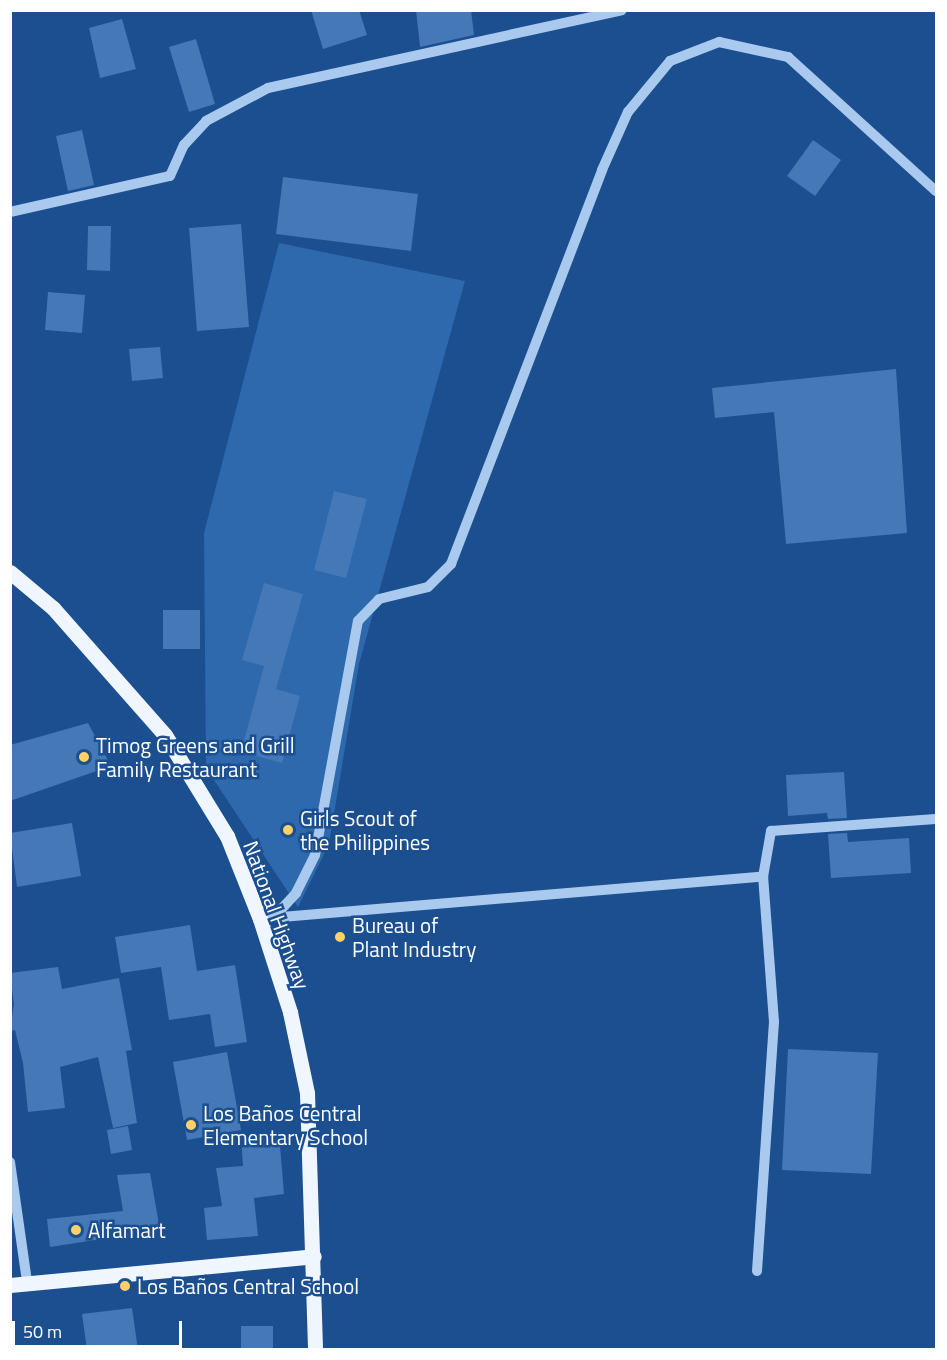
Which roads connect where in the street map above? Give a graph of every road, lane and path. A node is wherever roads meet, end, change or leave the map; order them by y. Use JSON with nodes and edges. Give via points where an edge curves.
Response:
{"nodes":[{"id":1,"x":622,"y":10,"type":"edge"},
{"id":2,"x":936,"y":191,"type":"edge"},
{"id":3,"x":10,"y":212,"type":"edge"},
{"id":4,"x":10,"y":572,"type":"edge"},
{"id":5,"x":936,"y":819,"type":"edge"},
{"id":6,"x":763,"y":877,"type":"junction"},
{"id":7,"x":267,"y":919,"type":"junction"},
{"id":8,"x":10,"y":1162,"type":"edge"},
{"id":9,"x":314,"y":1256,"type":"junction"},
{"id":10,"x":758,"y":1271,"type":"dead end"},
{"id":11,"x":27,"y":1281,"type":"junction"},
{"id":12,"x":10,"y":1285,"type":"edge"},
{"id":13,"x":315,"y":1350,"type":"edge"}],
"edges":[{"from":1,"to":3,"type":"street","via":[[268,88],[206,121],[184,145],[170,176]]},
{"from":2,"to":7,"type":"street","via":[[788,57],[719,42],[669,61],[628,112],[602,170],[451,564],[428,587],[379,598],[357,621],[315,855],[296,893]]},
{"from":4,"to":7,"type":"main road","name":"National Highway","via":[[53,608],[165,735],[227,836]]},
{"from":5,"to":6,"type":"street","via":[[771,831]]},
{"from":6,"to":7,"type":"street"},
{"from":6,"to":10,"type":"street","via":[[774,1022]]},
{"from":7,"to":9,"type":"main road","name":"National Highway","via":[[307,1093]]},
{"from":8,"to":11,"type":"street"},
{"from":9,"to":11,"type":"main road"},
{"from":9,"to":13,"type":"main road","name":"National Highway"},
{"from":11,"to":12,"type":"main road"}]}
